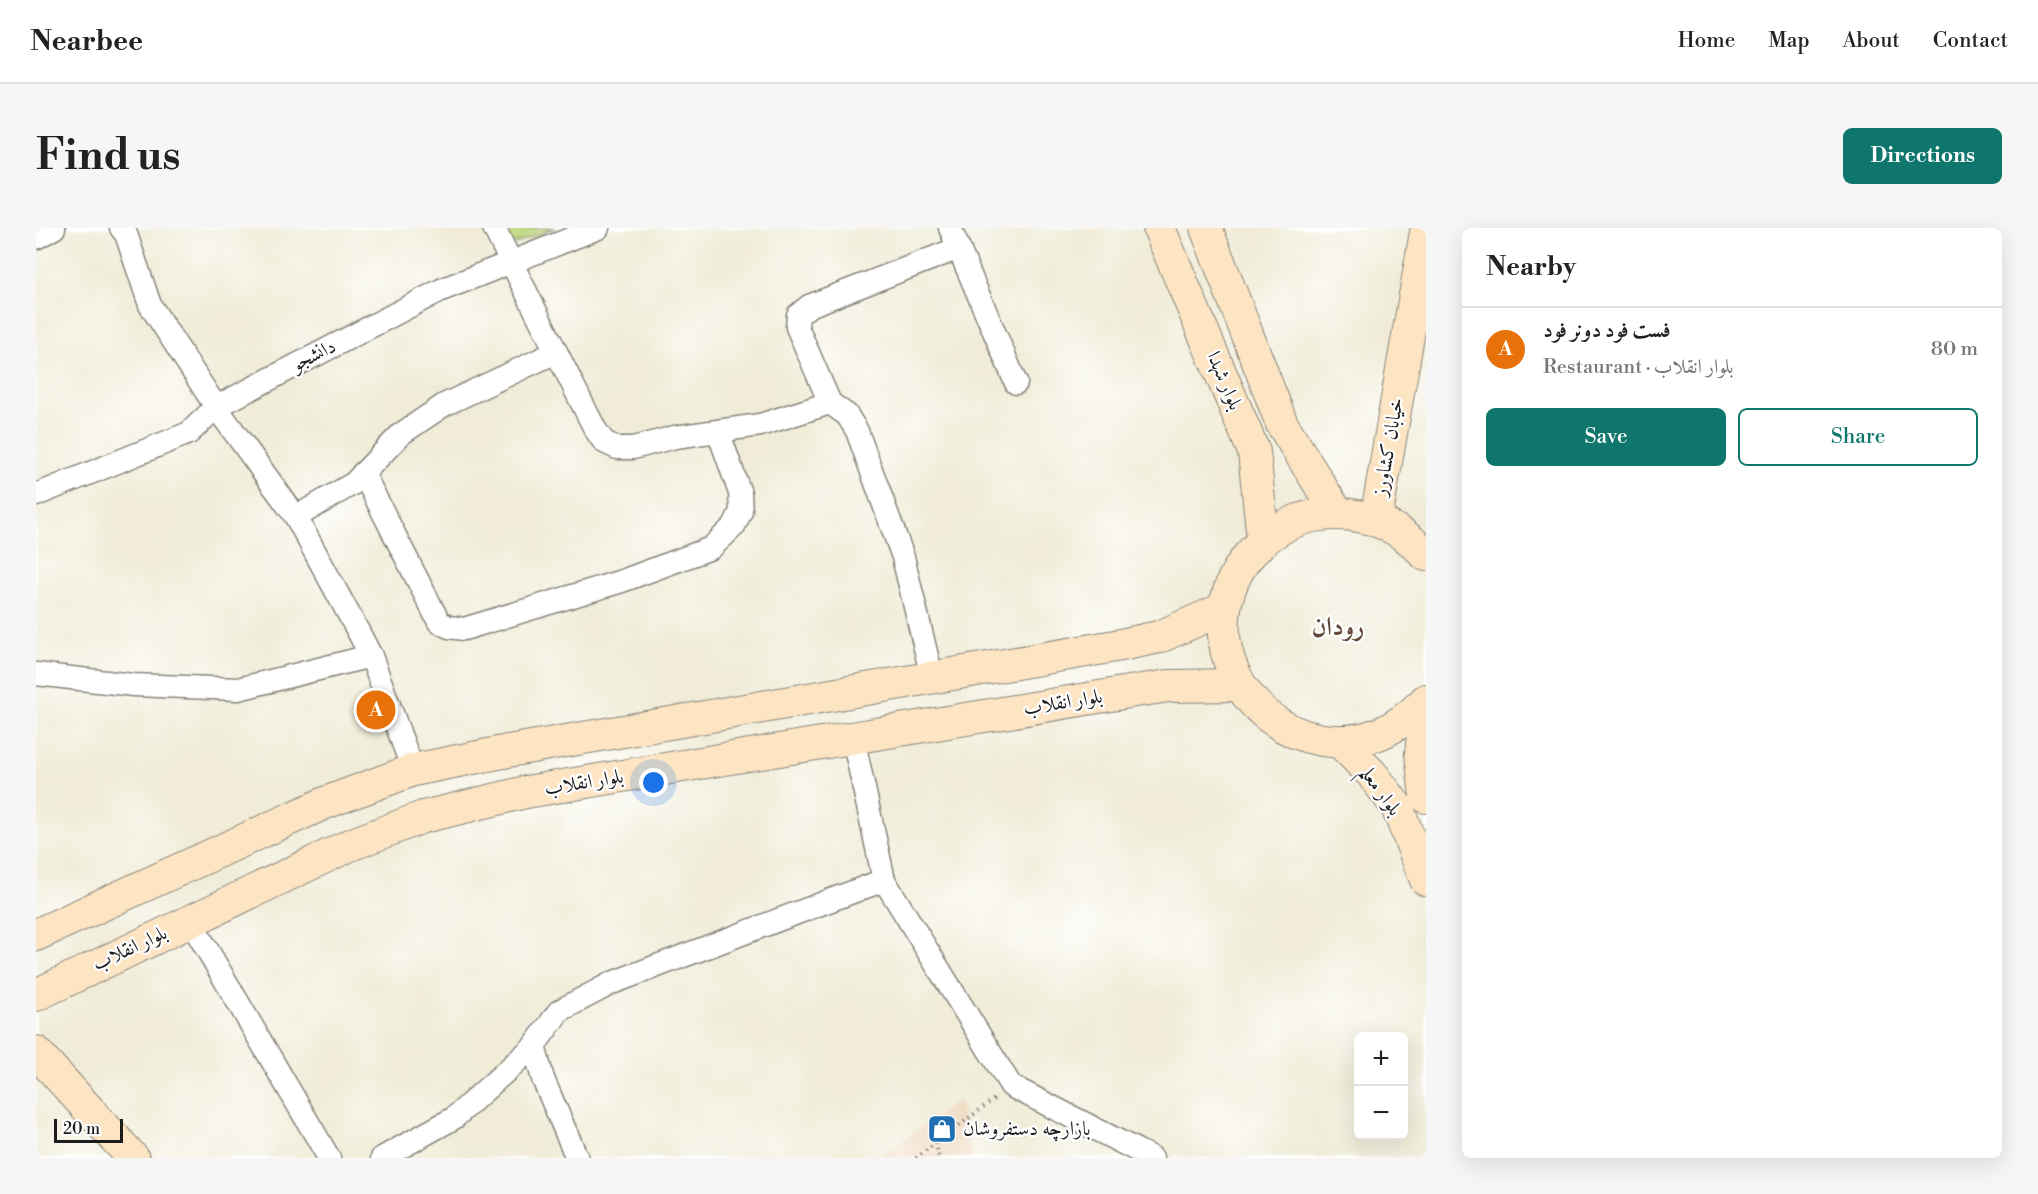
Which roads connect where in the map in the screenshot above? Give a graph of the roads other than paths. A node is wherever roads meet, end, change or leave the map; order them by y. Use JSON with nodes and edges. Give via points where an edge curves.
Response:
{"nodes":[{"id":1,"x":54,"y":228,"type":"edge"},
{"id":2,"x":494,"y":228,"type":"edge"},
{"id":3,"x":598,"y":228,"type":"edge"},
{"id":4,"x":1159,"y":228,"type":"edge"},
{"id":5,"x":1206,"y":228,"type":"edge"},
{"id":6,"x":130,"y":230,"type":"edge"},
{"id":7,"x":1426,"y":232,"type":"edge"},
{"id":8,"x":36,"y":238,"type":"edge"},
{"id":9,"x":955,"y":238,"type":"edge"},
{"id":10,"x":510,"y":263,"type":"junction"},
{"id":11,"x":556,"y":352,"type":"junction"},
{"id":12,"x":1016,"y":383,"type":"dead end"},
{"id":13,"x":830,"y":403,"type":"junction"},
{"id":14,"x":216,"y":406,"type":"junction"},
{"id":15,"x":718,"y":431,"type":"junction"},
{"id":16,"x":363,"y":473,"type":"junction"},
{"id":17,"x":36,"y":495,"type":"edge"},
{"id":18,"x":1337,"y":513,"type":"junction"},
{"id":19,"x":296,"y":517,"type":"junction"},
{"id":20,"x":1377,"y":520,"type":"junction"},
{"id":21,"x":1263,"y":540,"type":"junction"},
{"id":22,"x":1421,"y":544,"type":"edge"},
{"id":23,"x":1225,"y":608,"type":"junction"},
{"id":24,"x":371,"y":656,"type":"junction"},
{"id":25,"x":36,"y":674,"type":"edge"},
{"id":26,"x":932,"y":677,"type":"junction"},
{"id":27,"x":1239,"y":685,"type":"junction"},
{"id":28,"x":1426,"y":701,"type":"edge"},
{"id":29,"x":853,"y":738,"type":"junction"},
{"id":30,"x":1339,"y":741,"type":"junction"},
{"id":31,"x":413,"y":770,"type":"junction"},
{"id":32,"x":1426,"y":797,"type":"edge"},
{"id":33,"x":884,"y":880,"type":"junction"},
{"id":34,"x":1426,"y":880,"type":"edge"},
{"id":35,"x":191,"y":922,"type":"junction"},
{"id":36,"x":36,"y":935,"type":"edge"},
{"id":37,"x":36,"y":995,"type":"edge"},
{"id":38,"x":534,"y":1046,"type":"junction"},
{"id":39,"x":36,"y":1052,"type":"edge"},
{"id":40,"x":133,"y":1158,"type":"edge"},
{"id":41,"x":329,"y":1158,"type":"edge"},
{"id":42,"x":382,"y":1158,"type":"edge"},
{"id":43,"x":577,"y":1158,"type":"edge"},
{"id":44,"x":1152,"y":1158,"type":"edge"}],
"edges":[{"from":1,"to":8,"type":"street"},
{"from":2,"to":10,"type":"street"},
{"from":3,"to":10,"type":"street","name":"دانشجو"},
{"from":4,"to":21,"type":"main road","name":"بلوار شهدا","via":[[1254,452]]},
{"from":5,"to":18,"type":"main road","name":"بلوار شهدا","via":[[1282,424]]},
{"from":6,"to":14,"type":"street","via":[[150,305]]},
{"from":7,"to":20,"type":"main road","name":"خیابان کشاورز"},
{"from":9,"to":12,"type":"street"},
{"from":9,"to":13,"type":"street","via":[[809,306],[798,315],[797,327]]},
{"from":10,"to":11,"type":"street"},
{"from":10,"to":14,"type":"street","name":"دانشجو","via":[[441,290]]},
{"from":11,"to":15,"type":"street","via":[[604,442],[617,448],[633,448]]},
{"from":11,"to":16,"type":"street","via":[[444,405],[401,434]]},
{"from":13,"to":15,"type":"street","via":[[760,425]]},
{"from":13,"to":26,"type":"street","via":[[847,415],[857,431],[903,557]]},
{"from":14,"to":17,"type":"street","name":"دانشجو","via":[[189,433]]},
{"from":14,"to":19,"type":"street"},
{"from":15,"to":16,"type":"street","via":[[740,493],[741,511],[734,526],[711,548],[622,581],[464,629],[439,622]]},
{"from":16,"to":19,"type":"street","via":[[329,499]]},
{"from":18,"to":20,"type":"main road"},
{"from":18,"to":21,"type":"main road","via":[[1298,520]]},
{"from":19,"to":24,"type":"street"},
{"from":20,"to":22,"type":"main road"},
{"from":21,"to":23,"type":"main road","via":[[1238,571]]},
{"from":23,"to":26,"type":"main road","via":[[1149,639]]},
{"from":23,"to":27,"type":"main road","via":[[1225,648]]},
{"from":24,"to":25,"type":"street","via":[[238,689],[133,685]]},
{"from":24,"to":31,"type":"street"},
{"from":26,"to":31,"type":"main road"},
{"from":27,"to":29,"type":"main road","name":"بلوار انقلاب","via":[[1169,686]]},
{"from":27,"to":30,"type":"main road","via":[[1265,715],[1281,726],[1299,734]]},
{"from":28,"to":30,"type":"main road","via":[[1378,734]]},
{"from":28,"to":32,"type":"main road","name":"بلوار معلم","via":[[1421,754]]},
{"from":29,"to":33,"type":"street"},
{"from":29,"to":35,"type":"main road","name":"بلوار انقلاب","via":[[526,792],[423,817],[350,844]]},
{"from":30,"to":34,"type":"main road","name":"بلوار معلم","via":[[1372,774],[1397,807]]},
{"from":31,"to":36,"type":"main road","via":[[325,803]]},
{"from":33,"to":38,"type":"street","via":[[612,982],[559,1011]]},
{"from":33,"to":44,"type":"street","via":[[1011,1086]]},
{"from":35,"to":37,"type":"main road","name":"بلوار انقلاب"},
{"from":35,"to":41,"type":"street"},
{"from":38,"to":42,"type":"street","via":[[454,1118]]},
{"from":38,"to":43,"type":"street","via":[[543,1079]]},
{"from":39,"to":40,"type":"main road"}]}
